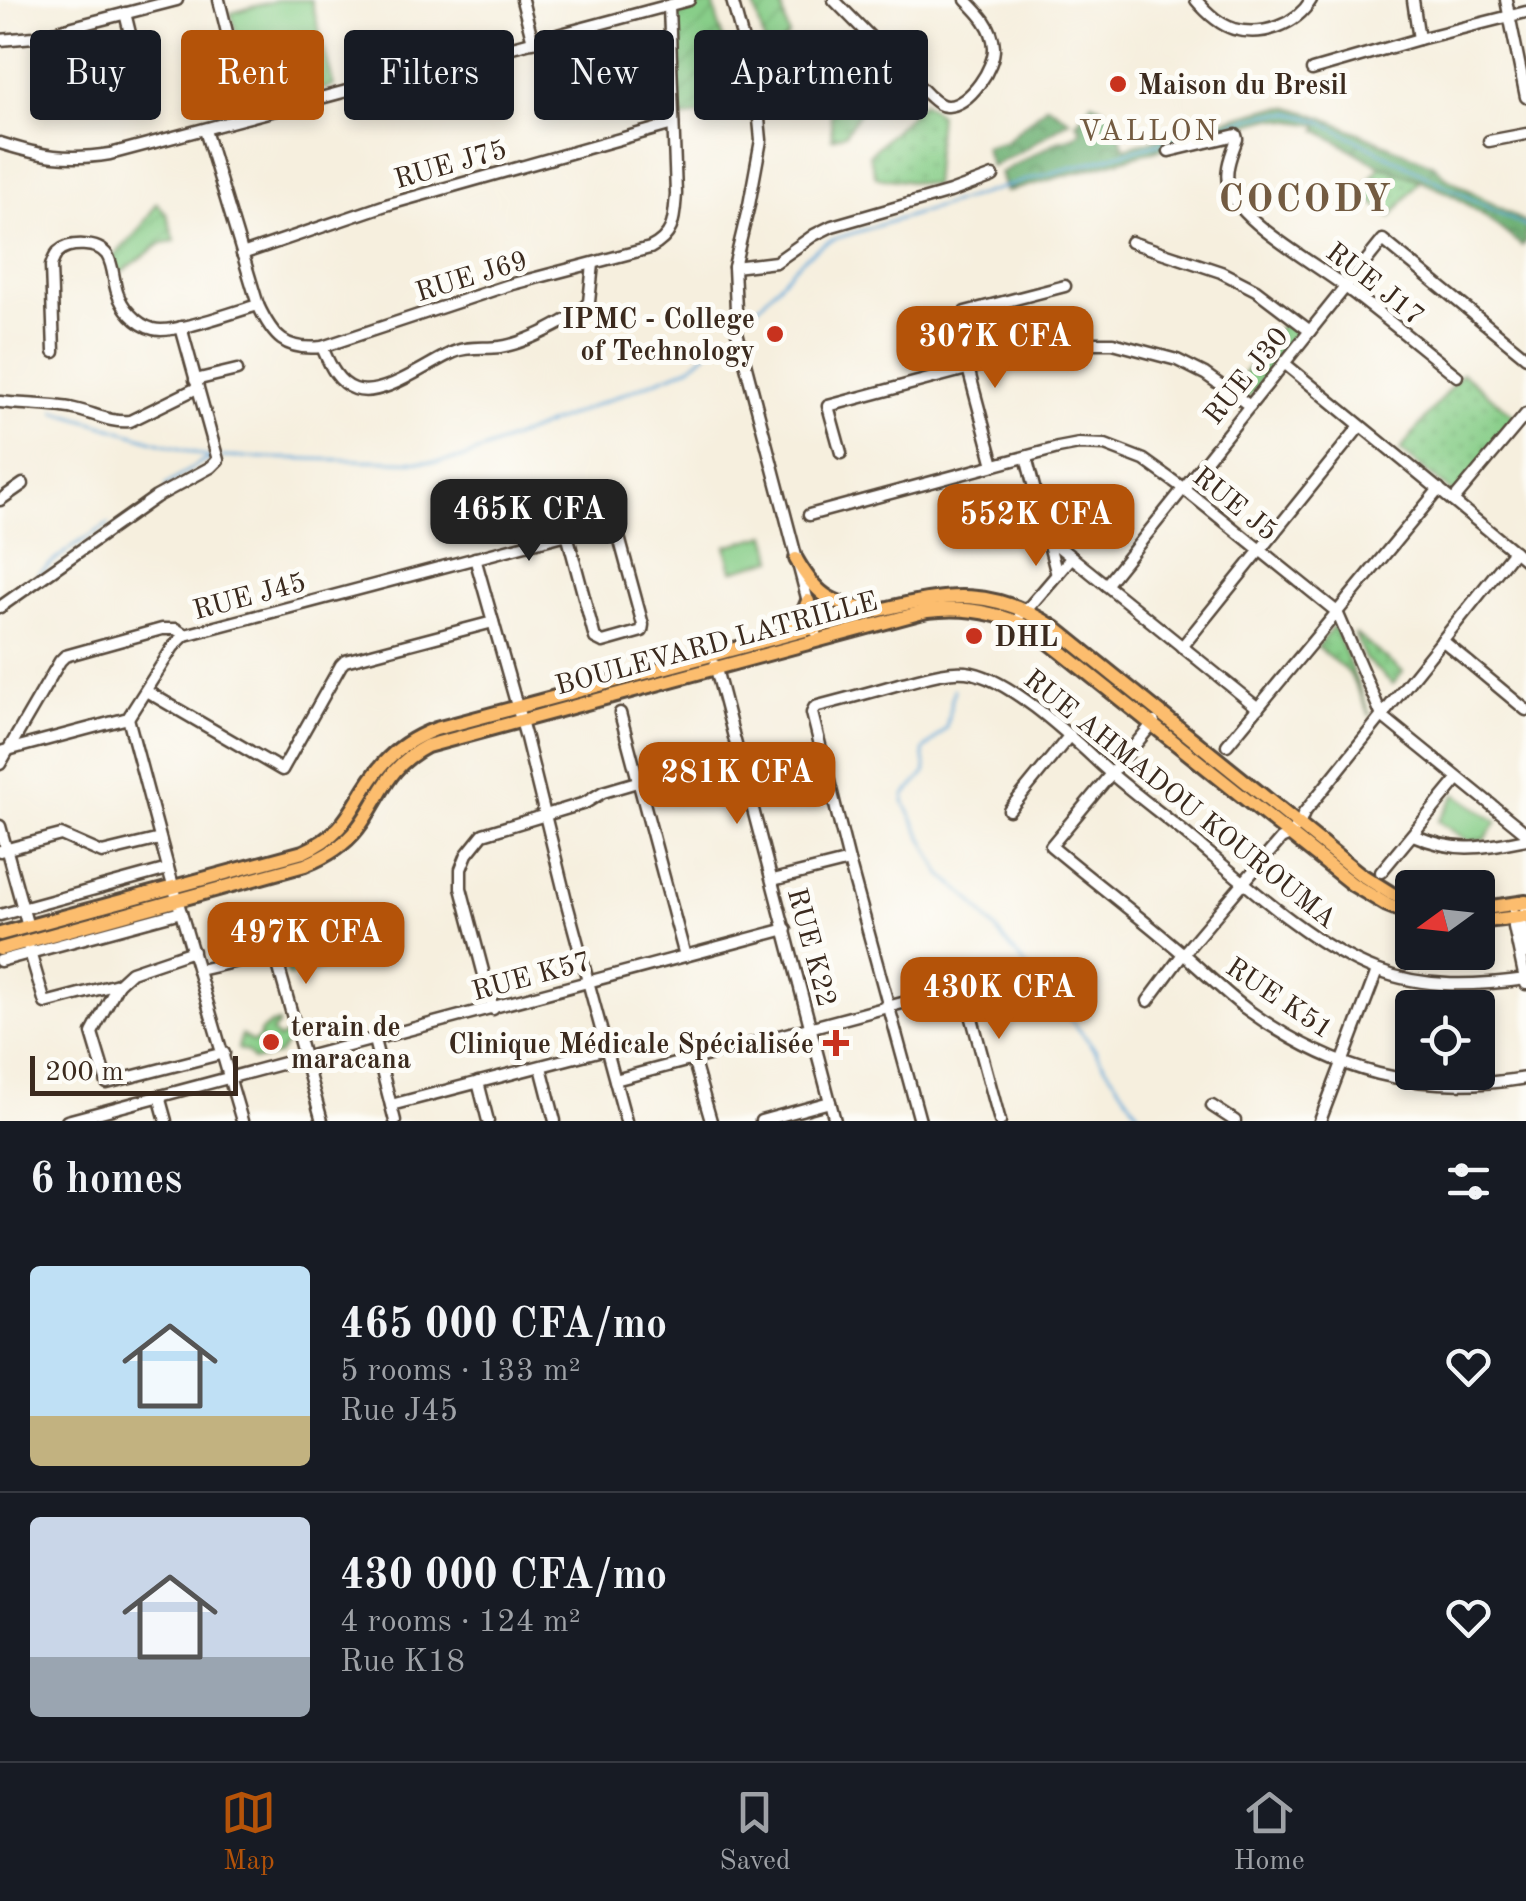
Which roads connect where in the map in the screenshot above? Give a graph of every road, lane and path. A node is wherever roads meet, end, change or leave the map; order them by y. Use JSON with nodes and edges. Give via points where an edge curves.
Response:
{"nodes":[{"id":1,"x":177,"y":0,"type":"edge"},
{"id":2,"x":220,"y":0,"type":"edge"},
{"id":3,"x":522,"y":0,"type":"edge"},
{"id":4,"x":689,"y":0,"type":"edge"},
{"id":5,"x":732,"y":0,"type":"edge"},
{"id":6,"x":834,"y":0,"type":"edge"},
{"id":7,"x":966,"y":0,"type":"edge"},
{"id":8,"x":1196,"y":0,"type":"edge"},
{"id":9,"x":1312,"y":0,"type":"edge"},
{"id":10,"x":1413,"y":0,"type":"edge"},
{"id":11,"x":1506,"y":0,"type":"edge"},
{"id":12,"x":668,"y":6,"type":"junction"},
{"id":13,"x":1526,"y":12,"type":"edge"},
{"id":14,"x":125,"y":13,"type":"junction"},
{"id":15,"x":1510,"y":16,"type":"junction"},
{"id":16,"x":66,"y":29,"type":"joint"},
{"id":17,"x":129,"y":30,"type":"edge"},
{"id":18,"x":227,"y":30,"type":"edge"},
{"id":19,"x":579,"y":30,"type":"edge"},
{"id":20,"x":1420,"y":39,"type":"junction"},
{"id":21,"x":0,"y":40,"type":"edge"},
{"id":22,"x":534,"y":42,"type":"joint"},
{"id":23,"x":1312,"y":70,"type":"dead end"},
{"id":24,"x":324,"y":97,"type":"edge"},
{"id":25,"x":1526,"y":97,"type":"edge"},
{"id":26,"x":238,"y":120,"type":"edge"},
{"id":27,"x":673,"y":124,"type":"junction"},
{"id":28,"x":205,"y":130,"type":"junction"},
{"id":29,"x":1526,"y":134,"type":"edge"},
{"id":30,"x":1489,"y":141,"type":"dead end"},
{"id":31,"x":0,"y":143,"type":"edge"},
{"id":32,"x":1169,"y":151,"type":"dead end"},
{"id":33,"x":993,"y":176,"type":"dead end"},
{"id":34,"x":1131,"y":242,"type":"dead end"},
{"id":35,"x":242,"y":254,"type":"junction"},
{"id":36,"x":593,"y":264,"type":"junction"},
{"id":37,"x":734,"y":267,"type":"junction"},
{"id":38,"x":1065,"y":286,"type":"dead end"},
{"id":39,"x":1346,"y":286,"type":"junction"},
{"id":40,"x":258,"y":305,"type":"junction"},
{"id":41,"x":180,"y":327,"type":"junction"},
{"id":42,"x":1310,"y":332,"type":"junction"},
{"id":43,"x":322,"y":347,"type":"junction"},
{"id":44,"x":54,"y":352,"type":"dead end"},
{"id":45,"x":1526,"y":357,"type":"edge"},
{"id":46,"x":1284,"y":363,"type":"junction"},
{"id":47,"x":968,"y":368,"type":"junction"},
{"id":48,"x":237,"y":370,"type":"dead end"},
{"id":49,"x":1457,"y":376,"type":"dead end"},
{"id":50,"x":196,"y":384,"type":"junction"},
{"id":51,"x":0,"y":402,"type":"edge"},
{"id":52,"x":1250,"y":406,"type":"junction"},
{"id":53,"x":1526,"y":414,"type":"edge"},
{"id":54,"x":1360,"y":426,"type":"junction"},
{"id":55,"x":840,"y":453,"type":"dead end"},
{"id":56,"x":1026,"y":457,"type":"junction"},
{"id":57,"x":994,"y":466,"type":"junction"},
{"id":58,"x":22,"y":484,"type":"dead end"},
{"id":59,"x":1183,"y":488,"type":"junction"},
{"id":60,"x":1439,"y":490,"type":"junction"},
{"id":61,"x":0,"y":500,"type":"edge"},
{"id":62,"x":1454,"y":502,"type":"junction"},
{"id":63,"x":809,"y":516,"type":"dead end"},
{"id":64,"x":567,"y":534,"type":"junction"},
{"id":65,"x":1048,"y":538,"type":"junction"},
{"id":66,"x":1260,"y":550,"type":"junction"},
{"id":67,"x":1514,"y":551,"type":"junction"},
{"id":68,"x":1072,"y":557,"type":"junction"},
{"id":69,"x":476,"y":558,"type":"junction"},
{"id":70,"x":796,"y":559,"type":"junction"},
{"id":71,"x":1526,"y":560,"type":"edge"},
{"id":72,"x":1057,"y":575,"type":"junction"},
{"id":73,"x":1106,"y":585,"type":"junction"},
{"id":74,"x":808,"y":601,"type":"junction"},
{"id":75,"x":0,"y":607,"type":"edge"},
{"id":76,"x":880,"y":610,"type":"junction"},
{"id":77,"x":1337,"y":612,"type":"junction"},
{"id":78,"x":1025,"y":615,"type":"junction"},
{"id":79,"x":494,"y":622,"type":"junction"},
{"id":80,"x":817,"y":634,"type":"junction"},
{"id":81,"x":185,"y":635,"type":"junction"},
{"id":82,"x":784,"y":635,"type":"junction"},
{"id":83,"x":1442,"y":640,"type":"junction"},
{"id":84,"x":1182,"y":647,"type":"junction"},
{"id":85,"x":714,"y":662,"type":"junction"},
{"id":86,"x":146,"y":691,"type":"junction"},
{"id":87,"x":1524,"y":704,"type":"edge"},
{"id":88,"x":1258,"y":708,"type":"junction"},
{"id":89,"x":620,"y":713,"type":"dead end"},
{"id":90,"x":519,"y":714,"type":"junction"},
{"id":91,"x":1382,"y":716,"type":"junction"},
{"id":92,"x":128,"y":718,"type":"junction"},
{"id":93,"x":1156,"y":719,"type":"junction"},
{"id":94,"x":1070,"y":736,"type":"junction"},
{"id":95,"x":1227,"y":746,"type":"dead end"},
{"id":96,"x":4,"y":751,"type":"edge"},
{"id":97,"x":0,"y":764,"type":"edge"},
{"id":98,"x":741,"y":764,"type":"junction"},
{"id":99,"x":1112,"y":772,"type":"junction"},
{"id":100,"x":1458,"y":778,"type":"junction"},
{"id":101,"x":638,"y":781,"type":"junction"},
{"id":102,"x":1008,"y":810,"type":"dead end"},
{"id":103,"x":545,"y":815,"type":"junction"},
{"id":104,"x":0,"y":826,"type":"edge"},
{"id":105,"x":1291,"y":828,"type":"junction"},
{"id":106,"x":1413,"y":835,"type":"junction"},
{"id":107,"x":1526,"y":836,"type":"edge"},
{"id":108,"x":160,"y":840,"type":"junction"},
{"id":109,"x":4,"y":850,"type":"edge"},
{"id":110,"x":850,"y":861,"type":"junction"},
{"id":111,"x":168,"y":869,"type":"junction"},
{"id":112,"x":1381,"y":872,"type":"dead end"},
{"id":113,"x":773,"y":880,"type":"junction"},
{"id":114,"x":126,"y":881,"type":"junction"},
{"id":115,"x":1244,"y":882,"type":"junction"},
{"id":116,"x":155,"y":892,"type":"junction"},
{"id":117,"x":1395,"y":895,"type":"edge"},
{"id":118,"x":177,"y":899,"type":"junction"},
{"id":119,"x":1395,"y":907,"type":"edge"},
{"id":120,"x":22,"y":909,"type":"junction"},
{"id":121,"x":1495,"y":909,"type":"edge"},
{"id":122,"x":1522,"y":910,"type":"edge"},
{"id":123,"x":124,"y":914,"type":"junction"},
{"id":124,"x":0,"y":916,"type":"edge"},
{"id":125,"x":1495,"y":917,"type":"edge"},
{"id":126,"x":786,"y":929,"type":"junction"},
{"id":127,"x":3,"y":932,"type":"edge"},
{"id":128,"x":106,"y":932,"type":"junction"},
{"id":129,"x":28,"y":941,"type":"junction"},
{"id":130,"x":0,"y":949,"type":"edge"},
{"id":131,"x":194,"y":951,"type":"junction"},
{"id":132,"x":1526,"y":953,"type":"edge"},
{"id":133,"x":1183,"y":954,"type":"junction"},
{"id":134,"x":685,"y":956,"type":"junction"},
{"id":135,"x":0,"y":961,"type":"edge"},
{"id":136,"x":199,"y":970,"type":"junction"},
{"id":137,"x":1377,"y":971,"type":"junction"},
{"id":138,"x":1525,"y":980,"type":"edge"},
{"id":139,"x":588,"y":982,"type":"junction"},
{"id":140,"x":118,"y":984,"type":"junction"},
{"id":141,"x":1148,"y":1001,"type":"dead end"},
{"id":142,"x":888,"y":1006,"type":"junction"},
{"id":143,"x":493,"y":1009,"type":"junction"},
{"id":144,"x":811,"y":1027,"type":"junction"},
{"id":145,"x":374,"y":1040,"type":"junction"},
{"id":146,"x":606,"y":1049,"type":"junction"},
{"id":147,"x":224,"y":1053,"type":"junction"},
{"id":148,"x":306,"y":1058,"type":"junction"},
{"id":149,"x":693,"y":1059,"type":"junction"},
{"id":150,"x":1341,"y":1063,"type":"junction"},
{"id":151,"x":541,"y":1066,"type":"junction"},
{"id":152,"x":230,"y":1078,"type":"junction"},
{"id":153,"x":1526,"y":1078,"type":"edge"},
{"id":154,"x":615,"y":1080,"type":"junction"},
{"id":155,"x":478,"y":1082,"type":"junction"},
{"id":156,"x":160,"y":1096,"type":"junction"},
{"id":157,"x":830,"y":1102,"type":"junction"},
{"id":158,"x":391,"y":1105,"type":"junction"},
{"id":159,"x":1212,"y":1106,"type":"dead end"},
{"id":160,"x":67,"y":1121,"type":"edge"},
{"id":161,"x":166,"y":1121,"type":"edge"},
{"id":162,"x":242,"y":1121,"type":"edge"},
{"id":163,"x":322,"y":1121,"type":"edge"},
{"id":164,"x":395,"y":1121,"type":"edge"},
{"id":165,"x":488,"y":1121,"type":"edge"},
{"id":166,"x":555,"y":1121,"type":"edge"},
{"id":167,"x":626,"y":1121,"type":"edge"},
{"id":168,"x":710,"y":1121,"type":"edge"},
{"id":169,"x":761,"y":1121,"type":"edge"},
{"id":170,"x":835,"y":1121,"type":"edge"},
{"id":171,"x":920,"y":1121,"type":"edge"},
{"id":172,"x":1000,"y":1121,"type":"edge"},
{"id":173,"x":1235,"y":1121,"type":"edge"},
{"id":174,"x":1320,"y":1121,"type":"edge"}],
"edges":[{"from":1,"to":14,"type":"street"},
{"from":2,"to":18,"type":"street"},
{"from":3,"to":22,"type":"street"},
{"from":4,"to":12,"type":"street"},
{"from":5,"to":37,"type":"street","via":[[756,88],[761,140]]},
{"from":6,"to":7,"type":"street","via":[[928,95],[948,106],[982,83],[994,57],[989,28]]},
{"from":8,"to":9,"type":"street","via":[[1220,23],[1245,31],[1288,23]]},
{"from":10,"to":20,"type":"street"},
{"from":11,"to":15,"type":"street"},
{"from":12,"to":19,"type":"street"},
{"from":12,"to":27,"type":"street","name":"RUE J69"},
{"from":13,"to":15,"type":"street"},
{"from":14,"to":16,"type":"street"},
{"from":14,"to":17,"type":"street"},
{"from":15,"to":20,"type":"street"},
{"from":15,"to":25,"type":"street"},
{"from":16,"to":21,"type":"street"},
{"from":20,"to":23,"type":"street"},
{"from":22,"to":24,"type":"street"},
{"from":26,"to":28,"type":"street"},
{"from":27,"to":35,"type":"street","name":"RUE J75","via":[[386,205]]},
{"from":27,"to":36,"type":"street","name":"RUE J69","via":[[670,231],[650,248]]},
{"from":28,"to":31,"type":"street","via":[[86,158]]},
{"from":28,"to":35,"type":"street"},
{"from":29,"to":30,"type":"street"},
{"from":32,"to":39,"type":"street","name":"RUE J17","via":[[1236,134],[1227,170],[1230,193],[1254,221]]},
{"from":33,"to":37,"type":"street","via":[[832,226],[776,262]]},
{"from":34,"to":42,"type":"street","via":[[1222,272]]},
{"from":35,"to":40,"type":"street"},
{"from":36,"to":43,"type":"street","name":"RUE J69","via":[[508,284]]},
{"from":36,"to":43,"type":"street","via":[[589,302],[576,314],[510,345],[452,352],[382,388],[352,389]]},
{"from":37,"to":70,"type":"street","via":[[737,332]]},
{"from":38,"to":47,"type":"street","via":[[965,312],[957,326]]},
{"from":39,"to":42,"type":"street","name":"RUE J30"},
{"from":39,"to":45,"type":"street","name":"RUE J30","via":[[1382,240]]},
{"from":39,"to":49,"type":"street","name":"RUE J17"},
{"from":40,"to":41,"type":"street"},
{"from":40,"to":43,"type":"street","via":[[288,345]]},
{"from":41,"to":44,"type":"street","via":[[150,329],[135,319],[117,293],[104,250],[62,248],[50,266]]},
{"from":41,"to":50,"type":"street"},
{"from":42,"to":46,"type":"street","name":"RUE J30"},
{"from":46,"to":52,"type":"street","name":"RUE J30"},
{"from":46,"to":54,"type":"street"},
{"from":47,"to":52,"type":"street","via":[[1040,349],[1113,343],[1177,360]]},
{"from":47,"to":55,"type":"street","via":[[828,406]]},
{"from":47,"to":57,"type":"street"},
{"from":48,"to":50,"type":"street"},
{"from":50,"to":51,"type":"street","via":[[130,421]]},
{"from":50,"to":75,"type":"street","via":[[216,462]]},
{"from":52,"to":59,"type":"street","name":"RUE J30"},
{"from":53,"to":62,"type":"street"},
{"from":54,"to":60,"type":"street"},
{"from":54,"to":66,"type":"street"},
{"from":56,"to":57,"type":"street","name":"RUE J5"},
{"from":56,"to":59,"type":"street","name":"RUE J5","via":[[1106,445],[1144,460]]},
{"from":56,"to":65,"type":"street"},
{"from":57,"to":63,"type":"street","name":"RUE J5"},
{"from":58,"to":61,"type":"street"},
{"from":59,"to":66,"type":"street","name":"RUE J5"},
{"from":59,"to":73,"type":"street","name":"RUE J30"},
{"from":60,"to":62,"type":"street"},
{"from":60,"to":77,"type":"street"},
{"from":62,"to":67,"type":"street"},
{"from":64,"to":64,"type":"street","name":"RUE J45","via":[[616,526],[642,631],[595,638]]},
{"from":64,"to":69,"type":"street","name":"RUE J45"},
{"from":65,"to":68,"type":"street"},
{"from":65,"to":72,"type":"street"},
{"from":66,"to":77,"type":"street","name":"RUE J5"},
{"from":66,"to":84,"type":"street"},
{"from":67,"to":71,"type":"street"},
{"from":67,"to":83,"type":"street"},
{"from":68,"to":72,"type":"street"},
{"from":68,"to":73,"type":"street"},
{"from":69,"to":79,"type":"street"},
{"from":69,"to":81,"type":"street","name":"RUE J45"},
{"from":70,"to":74,"type":"street"},
{"from":70,"to":76,"type":"main road","via":[[828,598]]},
{"from":72,"to":78,"type":"street"},
{"from":73,"to":84,"type":"street"},
{"from":74,"to":80,"type":"street"},
{"from":74,"to":82,"type":"main road"},
{"from":76,"to":78,"type":"main road","name":"BOULEVARD LATRILLE","via":[[951,596],[988,599]]},
{"from":76,"to":80,"type":"main road","name":"BOULEVARD LATRILLE"},
{"from":77,"to":88,"type":"street"},
{"from":77,"to":91,"type":"street","name":"RUE J5"},
{"from":78,"to":80,"type":"main road","name":"BOULEVARD LATRILLE","via":[[945,609]]},
{"from":78,"to":93,"type":"main road","name":"BOULEVARD LATRILLE","via":[[1056,628]]},
{"from":79,"to":86,"type":"street","via":[[345,661],[282,770]]},
{"from":79,"to":90,"type":"street"},
{"from":80,"to":82,"type":"main road","name":"BOULEVARD LATRILLE"},
{"from":80,"to":85,"type":"main road","name":"BOULEVARD LATRILLE"},
{"from":81,"to":86,"type":"street"},
{"from":81,"to":96,"type":"street","name":"RUE J45","via":[[162,629],[65,656]]},
{"from":82,"to":85,"type":"main road","name":"BOULEVARD LATRILLE"},
{"from":83,"to":87,"type":"street"},
{"from":83,"to":91,"type":"street"},
{"from":84,"to":88,"type":"street"},
{"from":85,"to":90,"type":"main road","name":"BOULEVARD LATRILLE"},
{"from":85,"to":98,"type":"street","name":"RUE K22"},
{"from":86,"to":92,"type":"street"},
{"from":88,"to":95,"type":"street"},
{"from":89,"to":101,"type":"street"},
{"from":90,"to":103,"type":"street"},
{"from":90,"to":118,"type":"main road","name":"BOULEVARD LATRILLE","via":[[436,729],[409,742],[374,774],[346,822],[316,846]]},
{"from":91,"to":100,"type":"street","name":"RUE J5"},
{"from":91,"to":105,"type":"street"},
{"from":92,"to":96,"type":"street"},
{"from":92,"to":108,"type":"street"},
{"from":93,"to":99,"type":"street"},
{"from":93,"to":105,"type":"main road","name":"BOULEVARD LATRILLE"},
{"from":94,"to":99,"type":"street","name":"RUE AHMADOU KOUROUMA"},
{"from":94,"to":102,"type":"street"},
{"from":94,"to":110,"type":"street","name":"RUE AHMADOU KOUROUMA","via":[[1000,682],[968,672],[814,708]]},
{"from":96,"to":97,"type":"street","name":"RUE J45"},
{"from":98,"to":101,"type":"street"},
{"from":98,"to":113,"type":"street","name":"RUE K22"},
{"from":99,"to":115,"type":"street","name":"RUE AHMADOU KOUROUMA"},
{"from":99,"to":133,"type":"street","name":"RUE K51","via":[[1050,846]]},
{"from":100,"to":106,"type":"street"},
{"from":100,"to":107,"type":"street","name":"RUE J5"},
{"from":101,"to":103,"type":"street"},
{"from":101,"to":134,"type":"street"},
{"from":103,"to":139,"type":"street"},
{"from":103,"to":143,"type":"street","via":[[482,834],[461,870]]},
{"from":104,"to":109,"type":"street"},
{"from":105,"to":115,"type":"street"},
{"from":105,"to":117,"type":"main road","name":"BOULEVARD LATRILLE"},
{"from":105,"to":119,"type":"main road","name":"BOULEVARD LATRILLE","via":[[1370,896]]},
{"from":106,"to":107,"type":"street","via":[[1452,848]]},
{"from":106,"to":112,"type":"street"},
{"from":108,"to":109,"type":"street","via":[[102,853],[61,835]]},
{"from":108,"to":111,"type":"street"},
{"from":109,"to":120,"type":"street"},
{"from":110,"to":113,"type":"street"},
{"from":110,"to":142,"type":"street","name":"RUE AHMADOU KOUROUMA"},
{"from":111,"to":114,"type":"street"},
{"from":111,"to":118,"type":"street"},
{"from":113,"to":126,"type":"street","name":"RUE K22"},
{"from":114,"to":116,"type":"street"},
{"from":114,"to":120,"type":"street"},
{"from":115,"to":133,"type":"street"},
{"from":115,"to":137,"type":"street","name":"RUE AHMADOU KOUROUMA","via":[[1328,946]]},
{"from":116,"to":118,"type":"main road","name":"BOULEVARD LATRILLE"},
{"from":116,"to":129,"type":"main road","name":"BOULEVARD LATRILLE"},
{"from":118,"to":123,"type":"main road","name":"BOULEVARD LATRILLE"},
{"from":118,"to":128,"type":"street"},
{"from":118,"to":131,"type":"street"},
{"from":120,"to":124,"type":"street"},
{"from":120,"to":127,"type":"street"},
{"from":120,"to":129,"type":"street"},
{"from":121,"to":122,"type":"main road"},
{"from":122,"to":125,"type":"main road"},
{"from":122,"to":132,"type":"street"},
{"from":122,"to":138,"type":"street"},
{"from":123,"to":128,"type":"street"},
{"from":123,"to":129,"type":"main road","name":"BOULEVARD LATRILLE"},
{"from":126,"to":134,"type":"street","name":"RUE K57"},
{"from":126,"to":144,"type":"street","name":"RUE K22"},
{"from":127,"to":129,"type":"main road","name":"BOULEVARD LATRILLE"},
{"from":128,"to":129,"type":"street"},
{"from":129,"to":130,"type":"main road","name":"BOULEVARD LATRILLE"},
{"from":129,"to":135,"type":"street"},
{"from":129,"to":140,"type":"street","via":[[45,1003]]},
{"from":131,"to":136,"type":"street"},
{"from":131,"to":140,"type":"street","via":[[131,972]]},
{"from":133,"to":141,"type":"street"},
{"from":133,"to":150,"type":"street","name":"RUE K51","via":[[1243,1006]]},
{"from":134,"to":139,"type":"street","name":"RUE K57"},
{"from":136,"to":147,"type":"street"},
{"from":136,"to":148,"type":"street","via":[[273,957]]},
{"from":137,"to":138,"type":"street","name":"RUE AHMADOU KOUROUMA","via":[[1456,986]]},
{"from":137,"to":150,"type":"street"},
{"from":139,"to":143,"type":"street","name":"RUE K57"},
{"from":139,"to":146,"type":"street"},
{"from":140,"to":147,"type":"street","via":[[92,1033],[107,1083]]},
{"from":142,"to":144,"type":"street"},
{"from":142,"to":171,"type":"street","name":"RUE AHMADOU KOUROUMA"},
{"from":142,"to":172,"type":"street","via":[[962,987]]},
{"from":143,"to":145,"type":"street","name":"RUE K57"},
{"from":144,"to":149,"type":"street"},
{"from":144,"to":157,"type":"street","name":"RUE K22"},
{"from":145,"to":148,"type":"street","name":"RUE K57"},
{"from":145,"to":158,"type":"street"},
{"from":146,"to":151,"type":"street"},
{"from":146,"to":154,"type":"street"},
{"from":147,"to":152,"type":"street"},
{"from":148,"to":152,"type":"street","name":"RUE K57"},
{"from":148,"to":163,"type":"street"},
{"from":149,"to":154,"type":"street"},
{"from":149,"to":168,"type":"street"},
{"from":150,"to":153,"type":"street","name":"RUE K51","via":[[1430,1084]]},
{"from":150,"to":174,"type":"street"},
{"from":151,"to":155,"type":"street"},
{"from":151,"to":166,"type":"street"},
{"from":152,"to":156,"type":"street","name":"RUE K57"},
{"from":152,"to":162,"type":"street"},
{"from":154,"to":167,"type":"street"},
{"from":155,"to":158,"type":"street"},
{"from":155,"to":165,"type":"street"},
{"from":156,"to":160,"type":"street","name":"RUE K57"},
{"from":156,"to":161,"type":"street"},
{"from":157,"to":169,"type":"street"},
{"from":157,"to":170,"type":"street","name":"RUE K22"},
{"from":158,"to":164,"type":"street"},
{"from":159,"to":173,"type":"street"}]}
